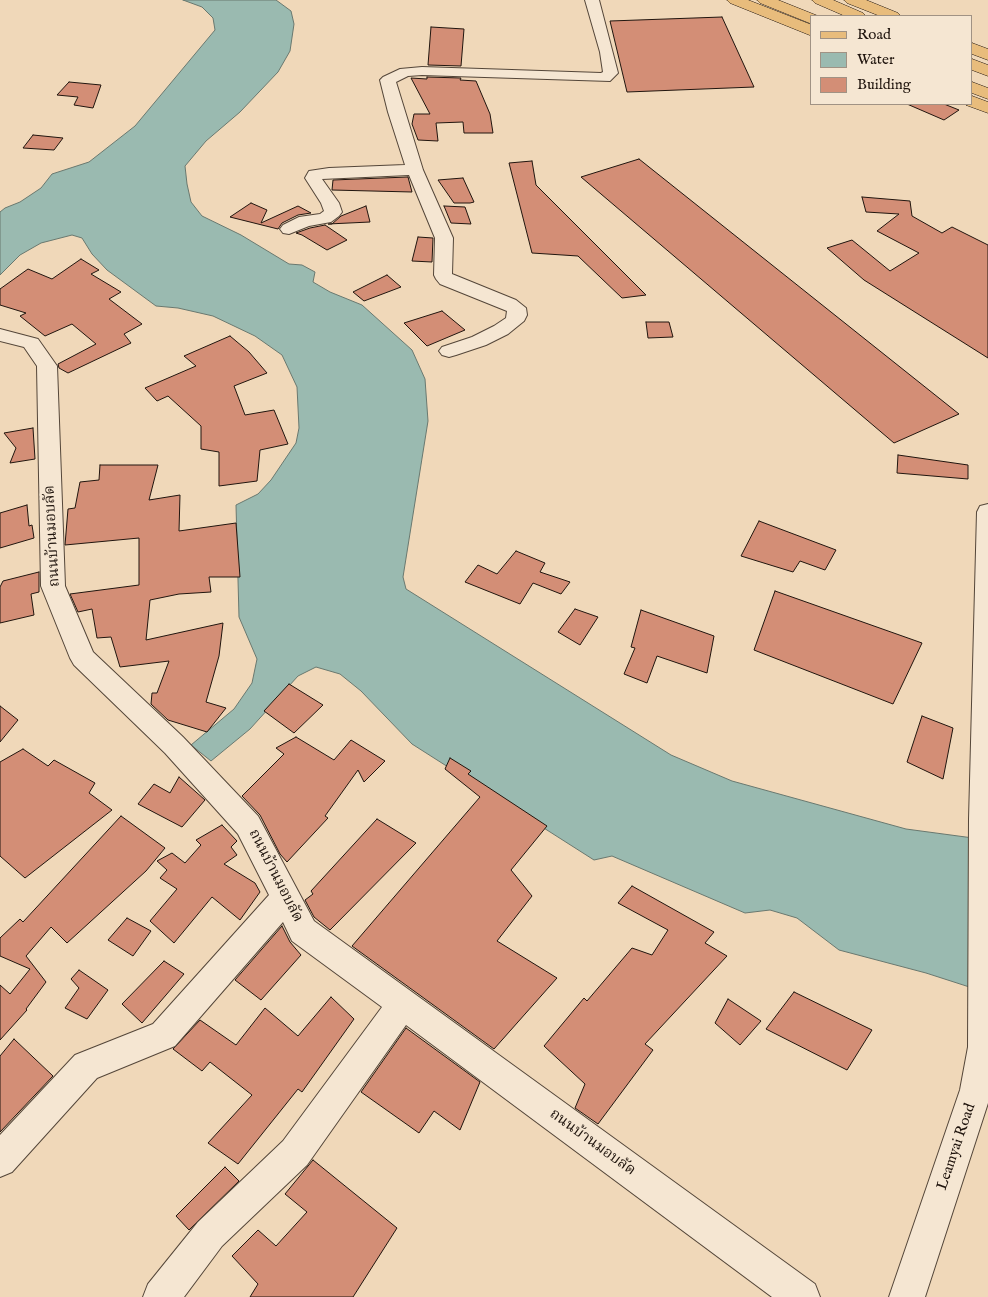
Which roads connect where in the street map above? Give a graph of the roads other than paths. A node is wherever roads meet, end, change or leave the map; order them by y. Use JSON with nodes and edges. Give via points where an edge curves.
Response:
{"nodes":[{"id":1,"x":592,"y":0,"type":"edge"},
{"id":2,"x":735,"y":0,"type":"edge"},
{"id":3,"x":765,"y":0,"type":"edge"},
{"id":4,"x":820,"y":0,"type":"edge"},
{"id":5,"x":859,"y":5,"type":"edge"},
{"id":6,"x":890,"y":15,"type":"edge"},
{"id":7,"x":810,"y":18,"type":"edge"},
{"id":8,"x":810,"y":30,"type":"edge"},
{"id":9,"x":973,"y":48,"type":"edge"},
{"id":10,"x":988,"y":55,"type":"edge"},
{"id":11,"x":973,"y":64,"type":"edge"},
{"id":12,"x":988,"y":71,"type":"edge"},
{"id":13,"x":973,"y":87,"type":"edge"},
{"id":14,"x":988,"y":94,"type":"edge"},
{"id":15,"x":973,"y":101,"type":"edge"},
{"id":16,"x":988,"y":108,"type":"edge"},
{"id":17,"x":416,"y":170,"type":"junction"},
{"id":18,"x":289,"y":228,"type":"dead end"},
{"id":19,"x":0,"y":335,"type":"edge"},
{"id":20,"x":449,"y":351,"type":"dead end"},
{"id":21,"x":988,"y":512,"type":"edge"},
{"id":22,"x":286,"y":897,"type":"junction"},
{"id":23,"x":403,"y":1004,"type":"junction"},
{"id":24,"x":0,"y":1160,"type":"edge"},
{"id":25,"x":161,"y":1297,"type":"edge"},
{"id":26,"x":802,"y":1297,"type":"edge"},
{"id":27,"x":906,"y":1297,"type":"edge"}],
"edges":[{"from":1,"to":17,"type":"street","via":[[611,73],[605,78],[405,72],[388,80]]},
{"from":2,"to":8,"type":"main road"},
{"from":3,"to":7,"type":"main road"},
{"from":4,"to":5,"type":"main road"},
{"from":5,"to":6,"type":"main road"},
{"from":9,"to":10,"type":"main road"},
{"from":11,"to":12,"type":"main road"},
{"from":13,"to":14,"type":"main road"},
{"from":15,"to":16,"type":"main road"},
{"from":17,"to":18,"type":"street","via":[[315,175],[313,178],[334,212]]},
{"from":17,"to":20,"type":"street","via":[[444,238],[443,275],[447,280],[516,308],[514,321],[479,341]]},
{"from":19,"to":22,"type":"street","name":"ถนนบ้านมอบลัด","via":[[31,343],[46,366],[53,586],[84,658],[174,745],[248,825]]},
{"from":21,"to":27,"type":"street","name":"Leamyai Road","via":[[983,819],[984,1047],[976,1090]]},
{"from":22,"to":23,"type":"street","name":"ถนนบ้านมอบลัด","via":[[303,931]]},
{"from":22,"to":24,"type":"street","via":[[164,1035],[86,1066]]},
{"from":23,"to":25,"type":"street","via":[[295,1153],[210,1234]]},
{"from":23,"to":26,"type":"street","name":"ถนนบ้านมอบลัด"}]}
